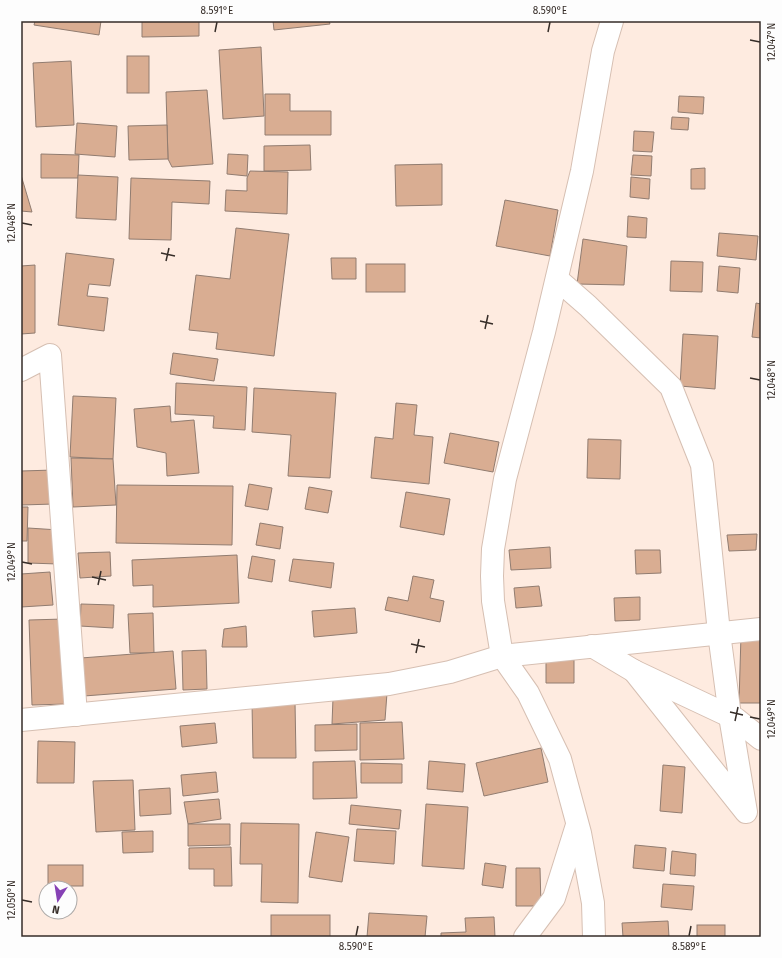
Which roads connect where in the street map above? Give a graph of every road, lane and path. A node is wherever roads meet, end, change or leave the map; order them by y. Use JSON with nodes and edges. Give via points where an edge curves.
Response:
{"nodes":[{"id":1,"x":612,"y":21,"type":"edge"},
{"id":2,"x":557,"y":279,"type":"junction"},
{"id":3,"x":21,"y":370,"type":"edge"},
{"id":4,"x":761,"y":629,"type":"edge"},
{"id":5,"x":718,"y":633,"type":"junction"},
{"id":6,"x":592,"y":646,"type":"junction"},
{"id":7,"x":502,"y":656,"type":"junction"},
{"id":8,"x":634,"y":671,"type":"junction"},
{"id":9,"x":76,"y":715,"type":"junction"},
{"id":10,"x":730,"y":716,"type":"junction"},
{"id":11,"x":21,"y":720,"type":"edge"},
{"id":12,"x":761,"y":739,"type":"edge"},
{"id":13,"x":578,"y":824,"type":"junction"},
{"id":14,"x":525,"y":937,"type":"edge"},
{"id":15,"x":594,"y":937,"type":"edge"}],
"edges":[{"from":1,"to":2,"type":"street","via":[[603,51],[582,171]]},
{"from":2,"to":5,"type":"street","via":[[671,387],[702,466]]},
{"from":2,"to":7,"type":"street","via":[[505,479],[493,549],[493,601]]},
{"from":3,"to":9,"type":"street","via":[[50,355]]},
{"from":4,"to":5,"type":"street"},
{"from":5,"to":6,"type":"street"},
{"from":5,"to":10,"type":"street"},
{"from":6,"to":7,"type":"street"},
{"from":6,"to":8,"type":"street"},
{"from":7,"to":9,"type":"street","via":[[450,672],[389,684]]},
{"from":7,"to":13,"type":"street","via":[[528,693],[560,759]]},
{"from":8,"to":10,"type":"street"},
{"from":8,"to":10,"type":"street","via":[[746,812]]},
{"from":9,"to":11,"type":"street"},
{"from":10,"to":12,"type":"street"},
{"from":13,"to":14,"type":"street","via":[[554,898]]},
{"from":13,"to":15,"type":"street","via":[[593,903]]}]}
